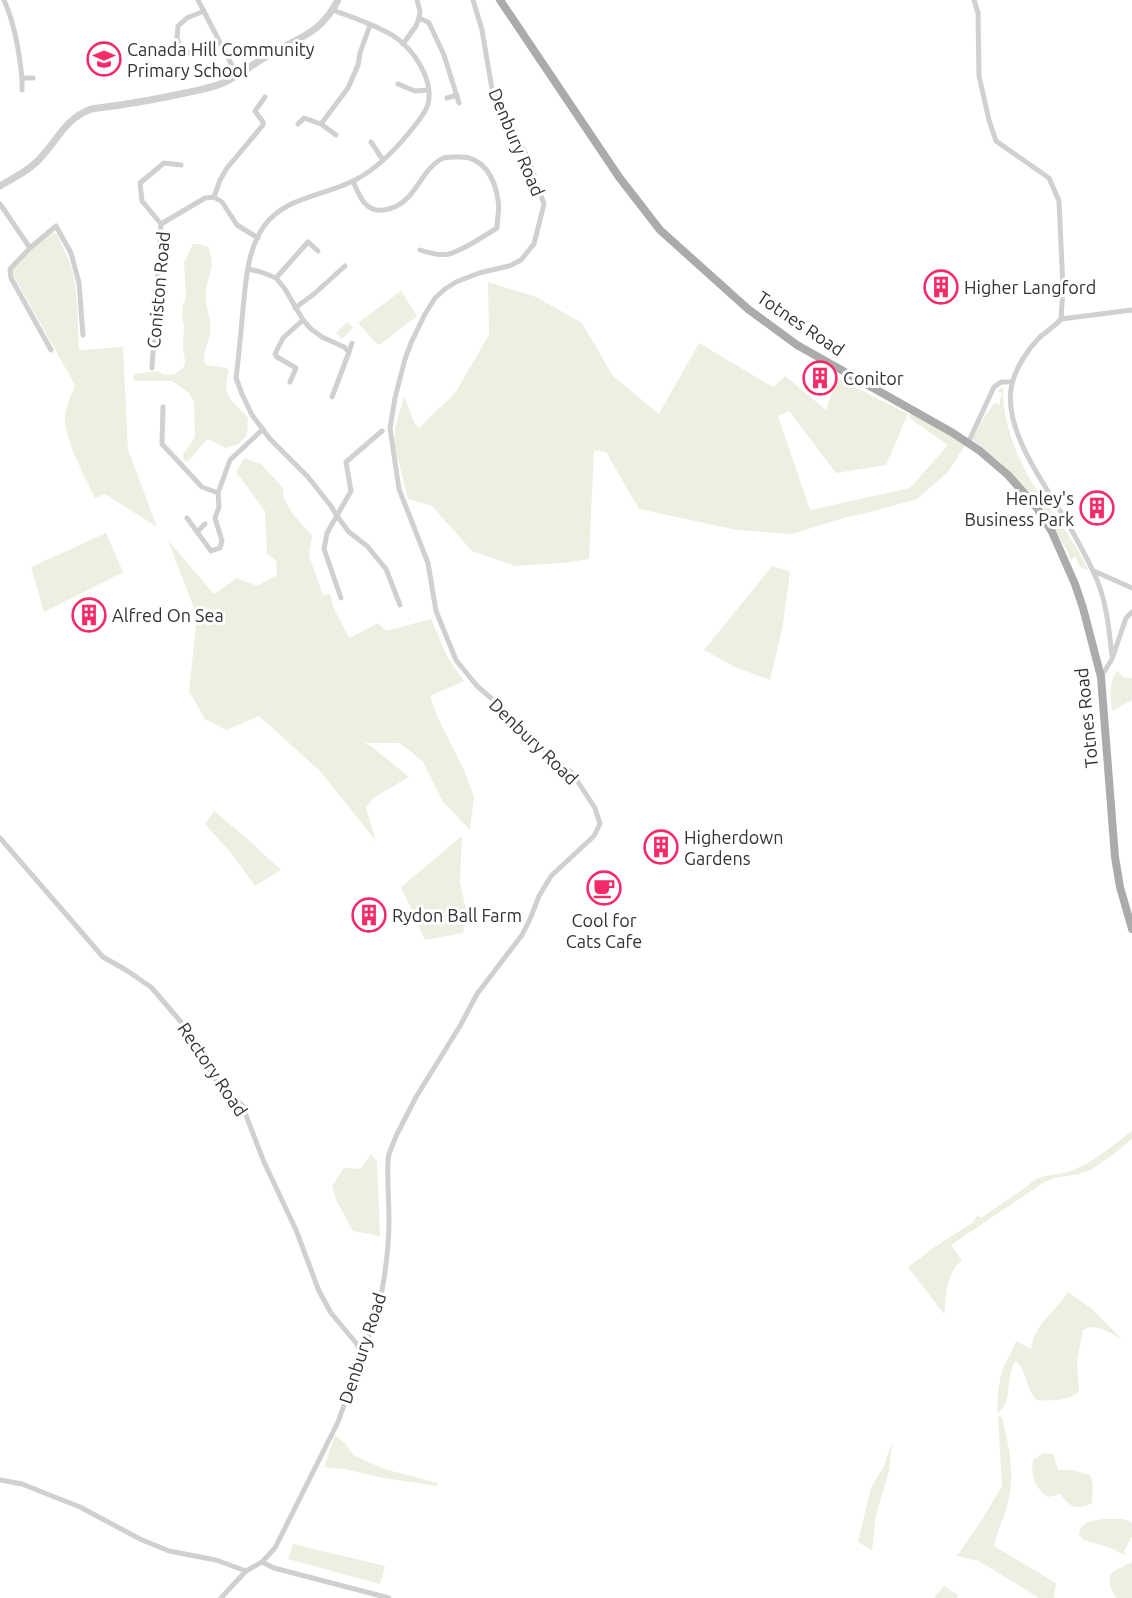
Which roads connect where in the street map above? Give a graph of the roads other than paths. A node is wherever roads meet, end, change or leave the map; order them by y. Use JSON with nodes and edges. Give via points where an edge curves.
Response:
{"nodes":[{"id":1,"x":4,"y":0,"type":"edge"},
{"id":2,"x":198,"y":0,"type":"edge"},
{"id":3,"x":338,"y":0,"type":"edge"},
{"id":4,"x":417,"y":0,"type":"edge"},
{"id":5,"x":473,"y":0,"type":"edge"},
{"id":6,"x":501,"y":0,"type":"edge"},
{"id":7,"x":974,"y":0,"type":"edge"},
{"id":8,"x":333,"y":10,"type":"junction"},
{"id":9,"x":204,"y":11,"type":"junction"},
{"id":10,"x":419,"y":18,"type":"junction"},
{"id":11,"x":370,"y":25,"type":"junction"},
{"id":12,"x":403,"y":44,"type":"junction"},
{"id":13,"x":190,"y":52,"type":"dead end"},
{"id":14,"x":237,"y":75,"type":"junction"},
{"id":15,"x":22,"y":78,"type":"junction"},
{"id":16,"x":33,"y":78,"type":"dead end"},
{"id":17,"x":398,"y":84,"type":"dead end"},
{"id":18,"x":22,"y":90,"type":"dead end"},
{"id":19,"x":428,"y":90,"type":"junction"},
{"id":20,"x":457,"y":95,"type":"junction"},
{"id":21,"x":265,"y":97,"type":"dead end"},
{"id":22,"x":447,"y":98,"type":"dead end"},
{"id":23,"x":459,"y":103,"type":"dead end"},
{"id":24,"x":298,"y":124,"type":"dead end"},
{"id":25,"x":321,"y":124,"type":"junction"},
{"id":26,"x":336,"y":135,"type":"dead end"},
{"id":27,"x":371,"y":142,"type":"dead end"},
{"id":28,"x":383,"y":160,"type":"junction"},
{"id":29,"x":181,"y":165,"type":"dead end"},
{"id":30,"x":353,"y":181,"type":"junction"},
{"id":31,"x":0,"y":186,"type":"edge"},
{"id":32,"x":214,"y":197,"type":"junction"},
{"id":33,"x":0,"y":204,"type":"edge"},
{"id":34,"x":161,"y":224,"type":"junction"},
{"id":35,"x":258,"y":238,"type":"junction"},
{"id":36,"x":30,"y":248,"type":"junction"},
{"id":37,"x":420,"y":250,"type":"dead end"},
{"id":38,"x":318,"y":251,"type":"dead end"},
{"id":39,"x":345,"y":266,"type":"dead end"},
{"id":40,"x":248,"y":269,"type":"junction"},
{"id":41,"x":276,"y":278,"type":"junction"},
{"id":42,"x":295,"y":308,"type":"junction"},
{"id":43,"x":1132,"y":310,"type":"edge"},
{"id":44,"x":1061,"y":319,"type":"junction"},
{"id":45,"x":303,"y":320,"type":"junction"},
{"id":46,"x":83,"y":335,"type":"dead end"},
{"id":47,"x":352,"y":343,"type":"dead end"},
{"id":48,"x":51,"y":350,"type":"dead end"},
{"id":49,"x":349,"y":352,"type":"junction"},
{"id":50,"x":152,"y":368,"type":"dead end"},
{"id":51,"x":290,"y":382,"type":"dead end"},
{"id":52,"x":1012,"y":382,"type":"junction"},
{"id":53,"x":332,"y":397,"type":"dead end"},
{"id":54,"x":163,"y":407,"type":"dead end"},
{"id":55,"x":263,"y":429,"type":"junction"},
{"id":56,"x":382,"y":431,"type":"dead end"},
{"id":57,"x":969,"y":443,"type":"junction"},
{"id":58,"x":219,"y":494,"type":"junction"},
{"id":59,"x":337,"y":516,"type":"junction"},
{"id":60,"x":187,"y":518,"type":"dead end"},
{"id":61,"x":205,"y":524,"type":"dead end"},
{"id":62,"x":196,"y":532,"type":"junction"},
{"id":63,"x":1094,"y":571,"type":"junction"},
{"id":64,"x":1132,"y":588,"type":"edge"},
{"id":65,"x":341,"y":598,"type":"dead end"},
{"id":66,"x":400,"y":605,"type":"dead end"},
{"id":67,"x":1132,"y":612,"type":"edge"},
{"id":68,"x":1112,"y":656,"type":"junction"},
{"id":69,"x":1101,"y":677,"type":"junction"},
{"id":70,"x":0,"y":838,"type":"edge"},
{"id":71,"x":1132,"y":929,"type":"edge"},
{"id":72,"x":359,"y":1348,"type":"junction"},
{"id":73,"x":0,"y":1480,"type":"edge"},
{"id":74,"x":262,"y":1562,"type":"junction"},
{"id":75,"x":246,"y":1571,"type":"junction"},
{"id":76,"x":221,"y":1598,"type":"edge"},
{"id":77,"x":388,"y":1598,"type":"edge"}],
"edges":[{"from":1,"to":15,"type":"street","via":[[18,42]]},
{"from":2,"to":9,"type":"street"},
{"from":3,"to":8,"type":"street"},
{"from":4,"to":10,"type":"street"},
{"from":5,"to":72,"type":"street","name":"Denbury Road","via":[[492,89],[528,158],[544,204],[534,244],[521,260],[456,282],[435,298],[425,314],[411,343],[395,398],[390,428],[396,470],[399,489],[428,563],[436,610],[456,660],[477,686],[572,773],[595,808],[600,824],[594,836],[551,876],[522,935],[477,994],[396,1136],[387,1160],[389,1222],[382,1291],[369,1338]]},
{"from":6,"to":57,"type":"main road","name":"Totnes Road","via":[[619,177],[660,230],[747,309],[797,345]]},
{"from":7,"to":44,"type":"street","via":[[978,13],[979,76],[996,141],[1049,178],[1059,201]]},
{"from":8,"to":11,"type":"street"},
{"from":8,"to":14,"type":"street","via":[[319,27]]},
{"from":9,"to":13,"type":"street","via":[[178,26],[177,38],[183,55]]},
{"from":9,"to":14,"type":"street"},
{"from":10,"to":12,"type":"street"},
{"from":10,"to":20,"type":"street","via":[[430,25]]},
{"from":11,"to":12,"type":"street"},
{"from":11,"to":25,"type":"street","via":[[348,88]]},
{"from":12,"to":19,"type":"street","via":[[421,65]]},
{"from":14,"to":31,"type":"street","via":[[212,87],[84,112],[60,132],[39,159]]},
{"from":15,"to":16,"type":"street"},
{"from":15,"to":18,"type":"street"},
{"from":17,"to":19,"type":"street","via":[[415,91]]},
{"from":19,"to":28,"type":"street","via":[[428,103],[421,118]]},
{"from":20,"to":22,"type":"street"},
{"from":20,"to":23,"type":"street"},
{"from":21,"to":32,"type":"street","via":[[255,111],[263,125],[227,168]]},
{"from":24,"to":25,"type":"street","via":[[304,118]]},
{"from":25,"to":26,"type":"street"},
{"from":27,"to":28,"type":"street"},
{"from":28,"to":30,"type":"street"},
{"from":29,"to":34,"type":"street","via":[[164,163],[140,183],[142,201]]},
{"from":30,"to":35,"type":"street","via":[[287,206],[264,226]]},
{"from":30,"to":37,"type":"street","via":[[366,206],[379,211],[405,202],[443,157],[464,157],[486,167],[499,201],[497,228],[449,254]]},
{"from":32,"to":34,"type":"street","name":"Coniston Road","via":[[205,198]]},
{"from":32,"to":35,"type":"street","via":[[222,202],[237,225]]},
{"from":33,"to":36,"type":"street"},
{"from":34,"to":50,"type":"street","name":"Coniston Road"},
{"from":35,"to":40,"type":"street"},
{"from":36,"to":46,"type":"street","via":[[56,226],[71,253],[79,283]]},
{"from":36,"to":48,"type":"street","via":[[10,269],[11,278]]},
{"from":38,"to":41,"type":"street","via":[[308,242]]},
{"from":39,"to":42,"type":"street"},
{"from":40,"to":41,"type":"street"},
{"from":40,"to":55,"type":"street","via":[[236,378],[252,416]]},
{"from":41,"to":42,"type":"street"},
{"from":42,"to":45,"type":"street"},
{"from":43,"to":44,"type":"street"},
{"from":44,"to":52,"type":"street","via":[[1022,360]]},
{"from":45,"to":49,"type":"street","via":[[322,337]]},
{"from":45,"to":51,"type":"street","via":[[283,338],[275,354],[296,368]]},
{"from":47,"to":49,"type":"street"},
{"from":49,"to":53,"type":"street"},
{"from":52,"to":57,"type":"street","via":[[994,387]]},
{"from":52,"to":63,"type":"street","via":[[1011,409],[1019,438]]},
{"from":54,"to":58,"type":"street","via":[[162,444],[202,487]]},
{"from":55,"to":58,"type":"street","via":[[231,460]]},
{"from":55,"to":59,"type":"street","via":[[308,477]]},
{"from":56,"to":59,"type":"street","via":[[346,462],[351,491]]},
{"from":57,"to":69,"type":"main road","name":"Totnes Road","via":[[1014,482],[1052,532],[1075,584]]},
{"from":58,"to":62,"type":"street","via":[[215,518],[222,540],[220,548],[212,552]]},
{"from":59,"to":65,"type":"street","via":[[324,549]]},
{"from":59,"to":66,"type":"street","via":[[386,569]]},
{"from":60,"to":62,"type":"street"},
{"from":61,"to":62,"type":"street"},
{"from":63,"to":64,"type":"street"},
{"from":63,"to":68,"type":"street","via":[[1107,610]]},
{"from":67,"to":68,"type":"street"},
{"from":68,"to":69,"type":"street"},
{"from":69,"to":71,"type":"main road","name":"Totnes Road","via":[[1115,857]]},
{"from":70,"to":72,"type":"street","name":"Rectory Road","via":[[103,957],[151,987],[182,1023],[215,1079],[238,1100],[319,1291],[330,1312]]},
{"from":72,"to":74,"type":"street","name":"Denbury Road","via":[[360,1360],[338,1422],[275,1548]]},
{"from":73,"to":75,"type":"street","via":[[80,1506],[169,1551],[216,1560]]},
{"from":74,"to":75,"type":"street"},
{"from":74,"to":77,"type":"street"},
{"from":75,"to":76,"type":"street"}]}
